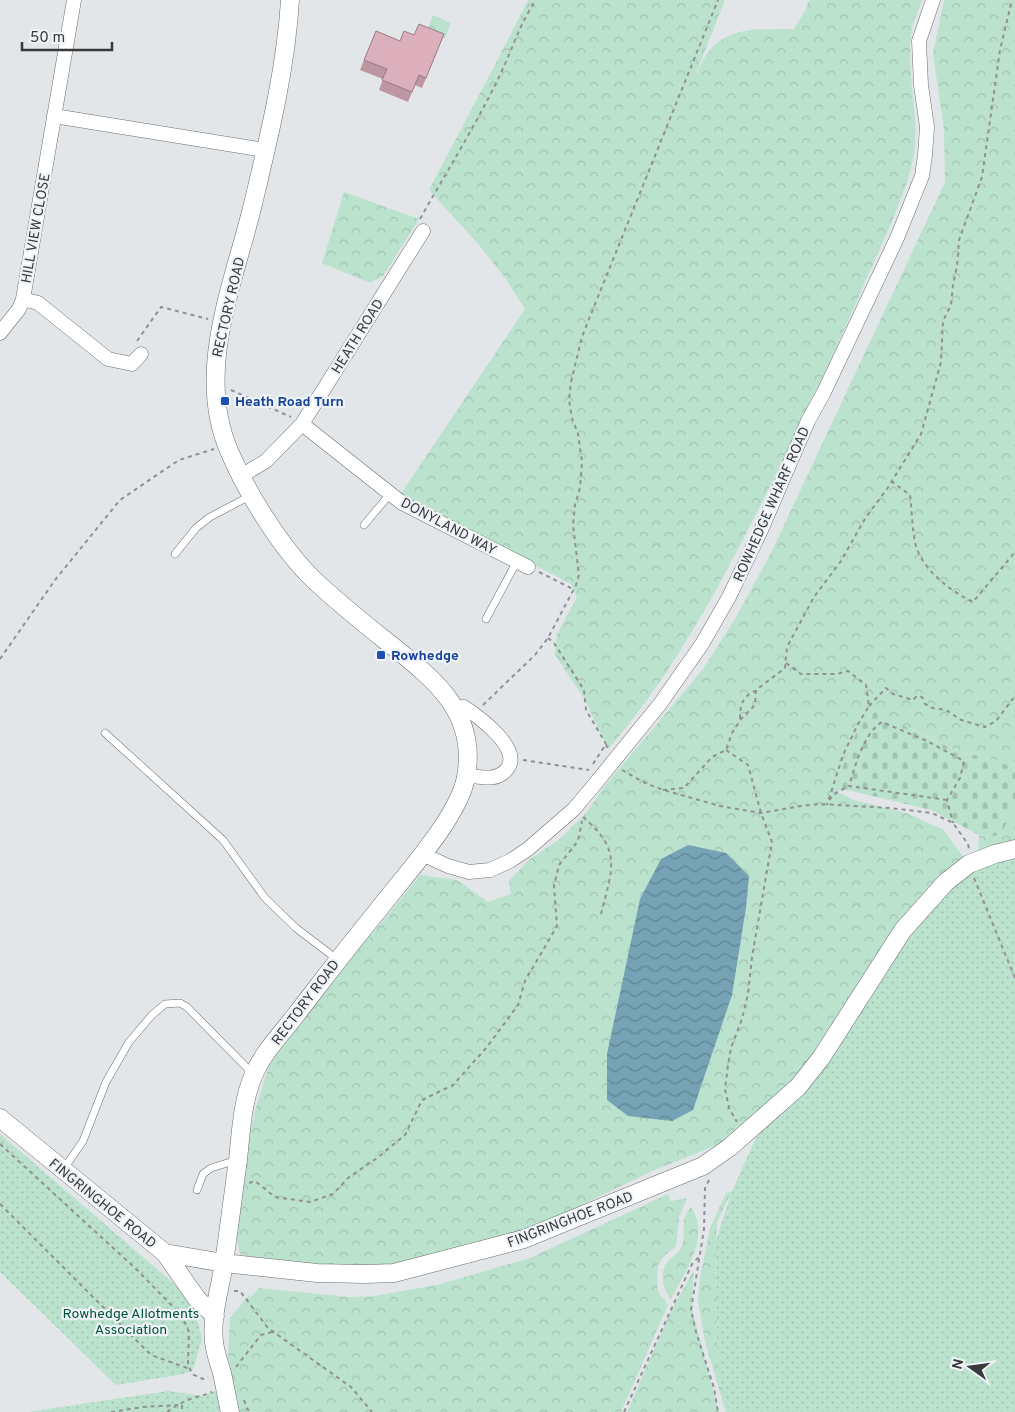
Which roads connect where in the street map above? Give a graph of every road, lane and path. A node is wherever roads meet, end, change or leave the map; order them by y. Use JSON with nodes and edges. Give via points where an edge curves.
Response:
{"nodes":[{"id":1,"x":74,"y":0,"type":"edge"},
{"id":2,"x":290,"y":0,"type":"edge"},
{"id":3,"x":536,"y":0,"type":"edge"},
{"id":4,"x":718,"y":0,"type":"edge"},
{"id":5,"x":933,"y":0,"type":"edge"},
{"id":6,"x":1012,"y":0,"type":"edge"},
{"id":7,"x":54,"y":116,"type":"junction"},
{"id":8,"x":265,"y":150,"type":"junction"},
{"id":9,"x":423,"y":231,"type":"joint"},
{"id":10,"x":23,"y":299,"type":"junction"},
{"id":11,"x":222,"y":323,"type":"junction"},
{"id":12,"x":0,"y":334,"type":"edge"},
{"id":13,"x":136,"y":364,"type":"joint"},
{"id":14,"x":215,"y":383,"type":"junction"},
{"id":15,"x":303,"y":423,"type":"junction"},
{"id":16,"x":226,"y":445,"type":"junction"},
{"id":17,"x":241,"y":476,"type":"junction"},
{"id":18,"x":891,"y":481,"type":"junction"},
{"id":19,"x":390,"y":494,"type":"junction"},
{"id":20,"x":252,"y":495,"type":"junction"},
{"id":21,"x":364,"y":525,"type":"dead end"},
{"id":22,"x":1015,"y":553,"type":"edge"},
{"id":23,"x":175,"y":554,"type":"dead end"},
{"id":24,"x":522,"y":564,"type":"junction"},
{"id":25,"x":574,"y":589,"type":"junction"},
{"id":26,"x":486,"y":619,"type":"dead end"},
{"id":27,"x":548,"y":638,"type":"junction"},
{"id":28,"x":0,"y":660,"type":"edge"},
{"id":29,"x":786,"y":663,"type":"junction"},
{"id":30,"x":756,"y":690,"type":"junction"},
{"id":31,"x":1015,"y":696,"type":"edge"},
{"id":32,"x":869,"y":706,"type":"junction"},
{"id":33,"x":455,"y":708,"type":"junction"},
{"id":34,"x":474,"y":714,"type":"junction"},
{"id":35,"x":740,"y":721,"type":"junction"},
{"id":36,"x":105,"y":733,"type":"dead end"},
{"id":37,"x":606,"y":744,"type":"junction"},
{"id":38,"x":726,"y":750,"type":"junction"},
{"id":39,"x":511,"y":758,"type":"junction"},
{"id":40,"x":614,"y":761,"type":"junction"},
{"id":41,"x":466,"y":775,"type":"junction"},
{"id":42,"x":849,"y":786,"type":"junction"},
{"id":43,"x":663,"y":790,"type":"junction"},
{"id":44,"x":947,"y":800,"type":"junction"},
{"id":45,"x":828,"y":801,"type":"junction"},
{"id":46,"x":827,"y":805,"type":"junction"},
{"id":47,"x":578,"y":813,"type":"junction"},
{"id":48,"x":761,"y":813,"type":"junction"},
{"id":49,"x":953,"y":823,"type":"junction"},
{"id":50,"x":1015,"y":849,"type":"edge"},
{"id":51,"x":422,"y":854,"type":"junction"},
{"id":52,"x":970,"y":864,"type":"junction"},
{"id":53,"x":601,"y":914,"type":"dead end"},
{"id":54,"x":338,"y":960,"type":"junction"},
{"id":55,"x":1015,"y":978,"type":"edge"},
{"id":56,"x":254,"y":1075,"type":"junction"},
{"id":57,"x":0,"y":1118,"type":"edge"},
{"id":58,"x":746,"y":1134,"type":"junction"},
{"id":59,"x":0,"y":1144,"type":"edge"},
{"id":60,"x":238,"y":1160,"type":"junction"},
{"id":61,"x":63,"y":1170,"type":"junction"},
{"id":62,"x":710,"y":1178,"type":"dead end"},
{"id":63,"x":234,"y":1185,"type":"junction"},
{"id":64,"x":197,"y":1190,"type":"dead end"},
{"id":65,"x":0,"y":1204,"type":"edge"},
{"id":66,"x":165,"y":1254,"type":"junction"},
{"id":67,"x":700,"y":1255,"type":"junction"},
{"id":68,"x":224,"y":1263,"type":"junction"},
{"id":69,"x":219,"y":1290,"type":"junction"},
{"id":70,"x":214,"y":1316,"type":"junction"},
{"id":71,"x":272,"y":1332,"type":"junction"},
{"id":72,"x":190,"y":1369,"type":"junction"},
{"id":73,"x":227,"y":1372,"type":"junction"},
{"id":74,"x":226,"y":1393,"type":"junction"},
{"id":75,"x":180,"y":1405,"type":"junction"},
{"id":76,"x":111,"y":1412,"type":"edge"},
{"id":77,"x":167,"y":1412,"type":"edge"},
{"id":78,"x":182,"y":1412,"type":"edge"},
{"id":79,"x":230,"y":1412,"type":"edge"},
{"id":80,"x":372,"y":1412,"type":"edge"},
{"id":81,"x":624,"y":1412,"type":"edge"},
{"id":82,"x":718,"y":1412,"type":"edge"}],
"edges":[{"from":1,"to":7,"type":"street","name":"HILL VIEW CLOSE"},
{"from":2,"to":8,"type":"street","name":"RECTORY ROAD","via":[[288,31]]},
{"from":3,"to":9,"type":"path","via":[[526,13],[500,75],[416,226]]},
{"from":4,"to":25,"type":"path","via":[[589,319],[571,382],[569,400],[582,462],[573,525],[579,575]]},
{"from":5,"to":40,"type":"street","name":"ROWHEDGE WHARF ROAD","via":[[919,41],[927,127],[924,166],[913,202],[808,421],[729,597],[702,644],[660,704]]},
{"from":6,"to":18,"type":"path","via":[[1000,50],[982,177],[959,240],[951,305],[943,321],[941,362],[921,434]]},
{"from":7,"to":8,"type":"street"},
{"from":7,"to":10,"type":"street","name":"HILL VIEW CLOSE"},
{"from":8,"to":11,"type":"street","name":"RECTORY ROAD"},
{"from":9,"to":15,"type":"street","name":"HEATH ROAD"},
{"from":10,"to":12,"type":"street","name":"HILL VIEW CLOSE"},
{"from":10,"to":13,"type":"street","via":[[38,303],[108,359]]},
{"from":11,"to":13,"type":"path","via":[[161,307],[135,345]]},
{"from":11,"to":14,"type":"street","name":"RECTORY ROAD"},
{"from":14,"to":15,"type":"path"},
{"from":14,"to":16,"type":"street","name":"RECTORY ROAD","via":[[219,420]]},
{"from":15,"to":17,"type":"street","name":"HEATH ROAD","via":[[266,460]]},
{"from":15,"to":19,"type":"street","name":"DONYLAND WAY"},
{"from":16,"to":17,"type":"street","name":"RECTORY ROAD"},
{"from":16,"to":28,"type":"path","via":[[179,460],[120,500],[54,580]]},
{"from":17,"to":20,"type":"street","name":"RECTORY ROAD"},
{"from":18,"to":22,"type":"path","via":[[910,495],[915,544],[922,559],[940,581],[959,596],[973,602]]},
{"from":18,"to":29,"type":"path","via":[[814,597],[787,647]]},
{"from":19,"to":21,"type":"lane"},
{"from":19,"to":24,"type":"street","name":"DONYLAND WAY"},
{"from":20,"to":23,"type":"lane","via":[[196,528]]},
{"from":20,"to":33,"type":"street","name":"RECTORY ROAD","via":[[279,538],[311,577],[438,685]]},
{"from":24,"to":25,"type":"path"},
{"from":24,"to":26,"type":"lane"},
{"from":25,"to":27,"type":"path"},
{"from":27,"to":34,"type":"path","via":[[535,655]]},
{"from":27,"to":37,"type":"path","via":[[584,690],[586,710]]},
{"from":29,"to":30,"type":"path","via":[[785,668]]},
{"from":29,"to":32,"type":"path","via":[[801,674],[848,671],[866,685]]},
{"from":30,"to":35,"type":"path","via":[[754,705]]},
{"from":30,"to":35,"type":"path","via":[[745,695]]},
{"from":31,"to":32,"type":"path","via":[[996,722],[985,727],[924,704],[922,697],[913,700],[893,694],[886,688]]},
{"from":32,"to":45,"type":"path","via":[[844,755]]},
{"from":33,"to":34,"type":"street","via":[[464,707]]},
{"from":33,"to":41,"type":"street","name":"RECTORY ROAD","via":[[464,730]]},
{"from":34,"to":39,"type":"street","via":[[498,735]]},
{"from":35,"to":38,"type":"path"},
{"from":36,"to":54,"type":"lane","via":[[223,840],[271,904]]},
{"from":37,"to":39,"type":"path","via":[[588,771]]},
{"from":37,"to":40,"type":"path"},
{"from":37,"to":40,"type":"path"},
{"from":38,"to":43,"type":"path","via":[[712,757],[684,788]]},
{"from":38,"to":48,"type":"path","via":[[748,765]]},
{"from":39,"to":41,"type":"street","via":[[505,772],[496,778]]},
{"from":40,"to":43,"type":"path","via":[[647,784]]},
{"from":40,"to":47,"type":"street","name":"ROWHEDGE WHARF ROAD"},
{"from":41,"to":51,"type":"street","name":"RECTORY ROAD","via":[[462,792],[451,813]]},
{"from":42,"to":44,"type":"path"},
{"from":42,"to":44,"type":"path","via":[[860,752],[882,722],[964,761],[960,778]]},
{"from":42,"to":45,"type":"path"},
{"from":43,"to":48,"type":"path","via":[[720,806]]},
{"from":44,"to":49,"type":"path"},
{"from":45,"to":46,"type":"path"},
{"from":46,"to":48,"type":"path"},
{"from":46,"to":49,"type":"path","via":[[932,813]]},
{"from":47,"to":51,"type":"street","name":"ROWHEDGE WHARF ROAD","via":[[510,861],[490,870],[469,872]]},
{"from":47,"to":53,"type":"path","via":[[603,836],[611,855]]},
{"from":47,"to":63,"type":"path","via":[[578,841],[559,864],[554,886],[557,926],[525,981],[518,1005],[453,1085],[422,1100],[405,1135],[348,1178],[334,1194],[310,1202],[275,1197],[255,1181]]},
{"from":48,"to":58,"type":"path","via":[[772,842],[748,994],[730,1048],[725,1089],[729,1108]]},
{"from":49,"to":52,"type":"path","via":[[968,844]]},
{"from":50,"to":52,"type":"street","name":"FINGRINGHOE ROAD"},
{"from":51,"to":54,"type":"street","name":"RECTORY ROAD"},
{"from":52,"to":55,"type":"path"},
{"from":52,"to":58,"type":"street","name":"FINGRINGHOE ROAD","via":[[946,882],[903,930],[821,1058],[798,1087]]},
{"from":54,"to":56,"type":"street","name":"RECTORY ROAD","via":[[265,1055]]},
{"from":56,"to":60,"type":"street","name":"RECTORY ROAD","via":[[242,1115]]},
{"from":56,"to":61,"type":"lane","via":[[187,1007],[180,1003],[165,1004],[129,1042],[106,1082],[83,1141]]},
{"from":57,"to":61,"type":"street","name":"FINGRINGHOE ROAD"},
{"from":58,"to":68,"type":"street","name":"FINGRINGHOE ROAD","via":[[703,1166],[524,1239],[394,1273],[317,1273]]},
{"from":59,"to":72,"type":"path","via":[[136,1269],[182,1316],[189,1332]]},
{"from":60,"to":63,"type":"street","name":"RECTORY ROAD"},
{"from":60,"to":64,"type":"lane","via":[[211,1168],[203,1174]]},
{"from":61,"to":66,"type":"street","name":"FINGRINGHOE ROAD"},
{"from":62,"to":67,"type":"path","via":[[705,1188]]},
{"from":63,"to":68,"type":"street","name":"RECTORY ROAD"},
{"from":65,"to":72,"type":"path","via":[[151,1355]]},
{"from":66,"to":68,"type":"street","name":"FINGRINGHOE ROAD"},
{"from":66,"to":70,"type":"street","via":[[197,1299]]},
{"from":67,"to":81,"type":"path","via":[[692,1264]]},
{"from":67,"to":82,"type":"path","via":[[691,1310]]},
{"from":68,"to":69,"type":"street","name":"RECTORY ROAD"},
{"from":69,"to":70,"type":"street","name":"RECTORY ROAD"},
{"from":69,"to":71,"type":"path","via":[[240,1291]]},
{"from":70,"to":73,"type":"street","name":"RECTORY ROAD","via":[[214,1343]]},
{"from":71,"to":73,"type":"path","via":[[261,1335]]},
{"from":71,"to":80,"type":"path","via":[[351,1387]]},
{"from":72,"to":73,"type":"path","via":[[192,1374],[202,1379]]},
{"from":73,"to":74,"type":"street","name":"RECTORY ROAD"},
{"from":74,"to":75,"type":"path","via":[[220,1389]]},
{"from":74,"to":79,"type":"street","name":"RECTORY ROAD"},
{"from":75,"to":76,"type":"path"},
{"from":75,"to":77,"type":"path"},
{"from":75,"to":78,"type":"path"}]}
